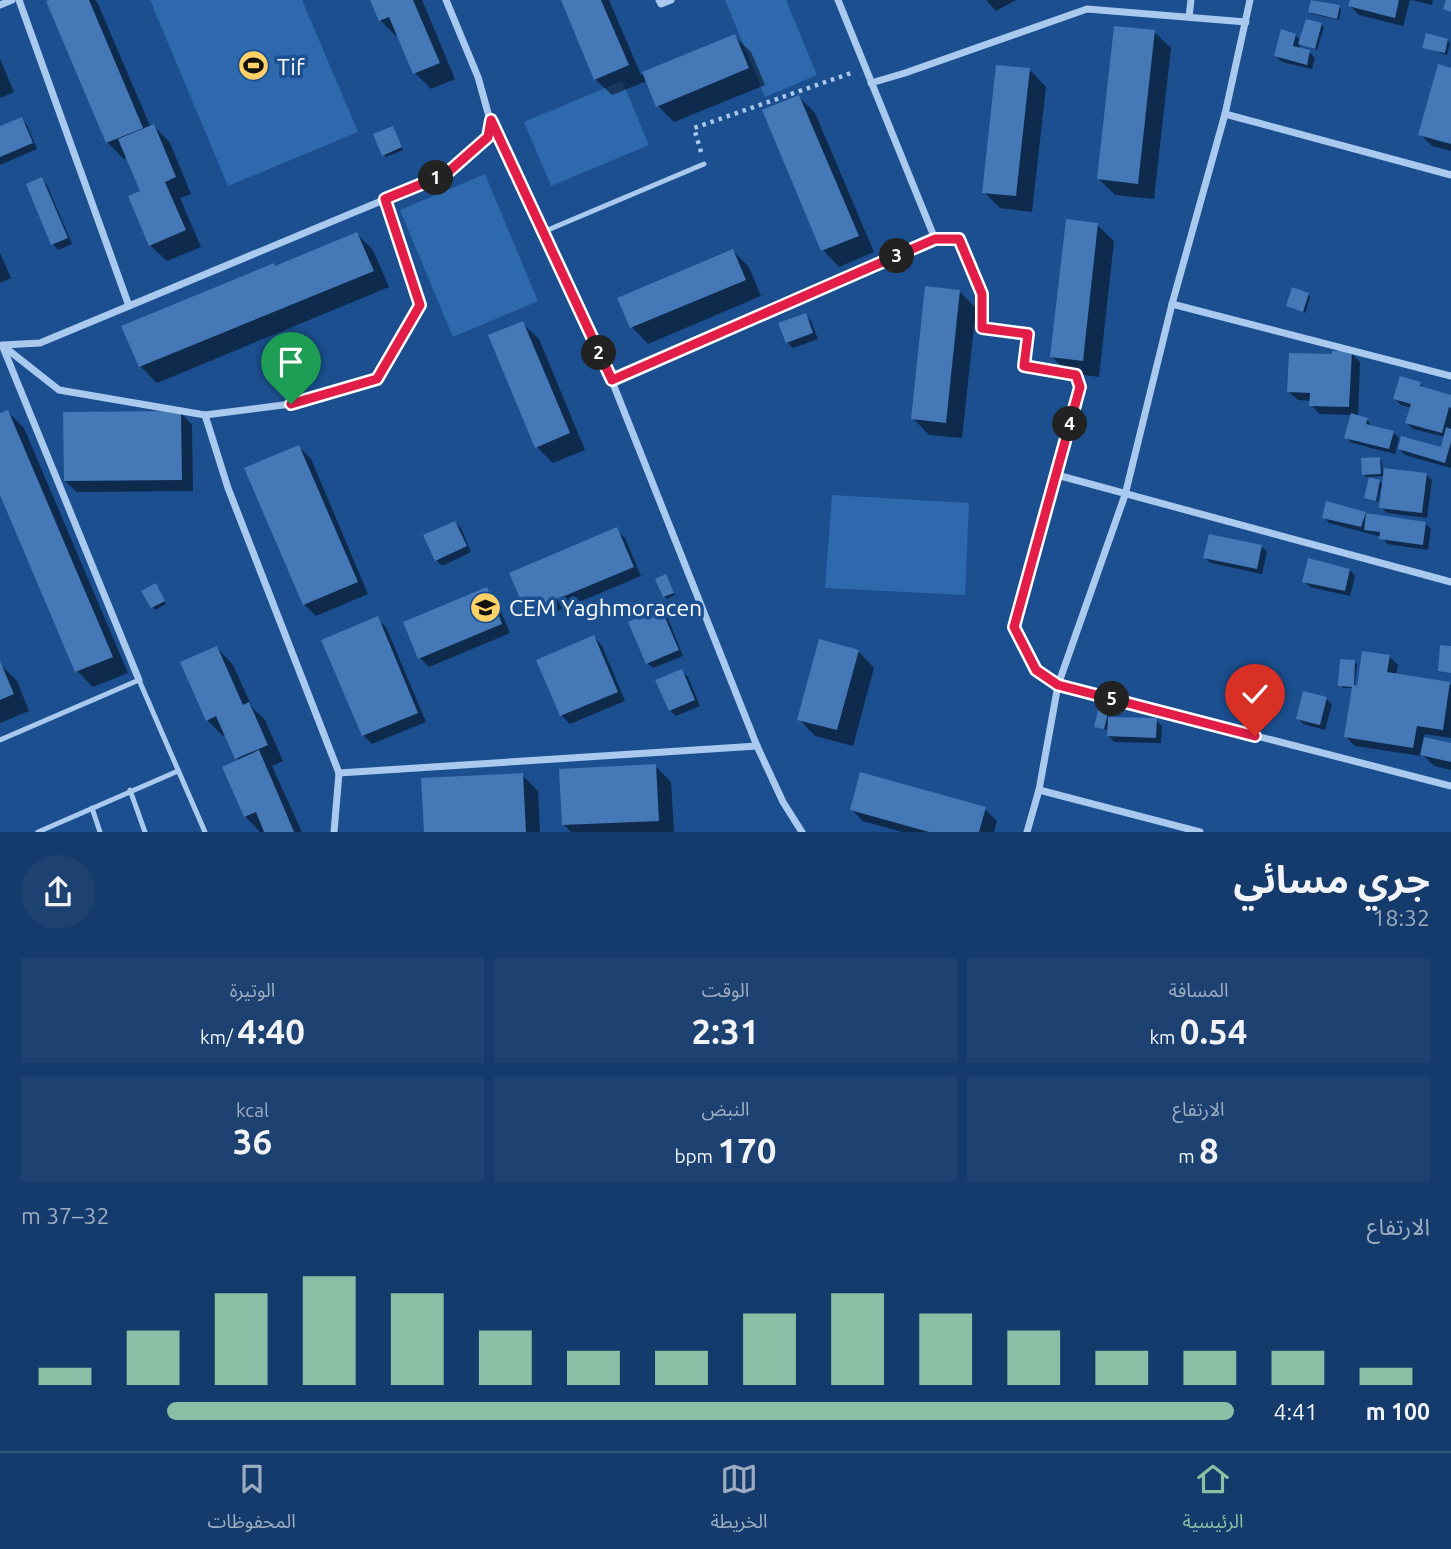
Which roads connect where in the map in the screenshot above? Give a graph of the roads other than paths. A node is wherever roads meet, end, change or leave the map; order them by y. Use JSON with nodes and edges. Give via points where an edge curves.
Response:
{"nodes":[{"id":1,"x":12,"y":0,"type":"edge"},
{"id":2,"x":19,"y":0,"type":"edge"},
{"id":3,"x":446,"y":0,"type":"edge"},
{"id":4,"x":659,"y":0,"type":"edge"},
{"id":5,"x":671,"y":0,"type":"edge"},
{"id":6,"x":838,"y":0,"type":"edge"},
{"id":7,"x":1191,"y":0,"type":"edge"},
{"id":8,"x":1250,"y":0,"type":"edge"},
{"id":9,"x":0,"y":5,"type":"edge"},
{"id":10,"x":1189,"y":17,"type":"junction"},
{"id":11,"x":1246,"y":22,"type":"junction"},
{"id":12,"x":871,"y":83,"type":"junction"},
{"id":13,"x":1225,"y":114,"type":"junction"},
{"id":14,"x":491,"y":120,"type":"junction"},
{"id":15,"x":704,"y":164,"type":"road end"},
{"id":16,"x":1451,"y":176,"type":"edge"},
{"id":17,"x":385,"y":199,"type":"junction"},
{"id":18,"x":543,"y":232,"type":"junction"},
{"id":19,"x":1172,"y":304,"type":"junction"},
{"id":20,"x":129,"y":306,"type":"junction"},
{"id":21,"x":1,"y":345,"type":"edge"},
{"id":22,"x":1451,"y":376,"type":"edge"},
{"id":23,"x":612,"y":380,"type":"junction"},
{"id":24,"x":1080,"y":387,"type":"road end"},
{"id":25,"x":205,"y":415,"type":"junction"},
{"id":26,"x":1057,"y":475,"type":"junction"},
{"id":27,"x":1125,"y":495,"type":"junction"},
{"id":28,"x":1451,"y":582,"type":"edge"},
{"id":29,"x":139,"y":680,"type":"junction"},
{"id":30,"x":1058,"y":685,"type":"junction"},
{"id":31,"x":0,"y":740,"type":"edge"},
{"id":32,"x":757,"y":746,"type":"junction"},
{"id":33,"x":178,"y":771,"type":"junction"},
{"id":34,"x":339,"y":773,"type":"junction"},
{"id":35,"x":1451,"y":786,"type":"edge"},
{"id":36,"x":1039,"y":789,"type":"junction"},
{"id":37,"x":130,"y":790,"type":"junction"},
{"id":38,"x":92,"y":808,"type":"junction"},
{"id":39,"x":41,"y":831,"type":"edge"},
{"id":40,"x":100,"y":831,"type":"edge"},
{"id":41,"x":145,"y":831,"type":"edge"},
{"id":42,"x":205,"y":831,"type":"edge"},
{"id":43,"x":334,"y":831,"type":"edge"},
{"id":44,"x":802,"y":831,"type":"edge"},
{"id":45,"x":1027,"y":831,"type":"edge"},
{"id":46,"x":1199,"y":831,"type":"edge"}],
"edges":[{"from":1,"to":9,"type":"street"},
{"from":2,"to":20,"type":"street"},
{"from":3,"to":14,"type":"street"},
{"from":4,"to":5,"type":"street","via":[[661,4]]},
{"from":6,"to":12,"type":"street"},
{"from":7,"to":10,"type":"street"},
{"from":8,"to":11,"type":"street"},
{"from":10,"to":11,"type":"street"},
{"from":10,"to":12,"type":"street","via":[[1087,9]]},
{"from":11,"to":13,"type":"street"},
{"from":12,"to":23,"type":"street","via":[[935,239]]},
{"from":13,"to":16,"type":"street"},
{"from":13,"to":19,"type":"street"},
{"from":14,"to":17,"type":"street","via":[[488,137],[446,174]]},
{"from":14,"to":18,"type":"street"},
{"from":15,"to":18,"type":"lane"},
{"from":17,"to":20,"type":"street"},
{"from":17,"to":25,"type":"street","via":[[420,305],[377,379],[291,404]]},
{"from":18,"to":23,"type":"street"},
{"from":19,"to":22,"type":"street"},
{"from":19,"to":27,"type":"street"},
{"from":20,"to":21,"type":"street","via":[[40,343]]},
{"from":21,"to":25,"type":"street","via":[[59,390]]},
{"from":21,"to":29,"type":"street"},
{"from":23,"to":32,"type":"street"},
{"from":24,"to":26,"type":"street"},
{"from":25,"to":34,"type":"street","via":[[228,488]]},
{"from":26,"to":27,"type":"street"},
{"from":26,"to":30,"type":"street","via":[[1014,627],[1036,670]]},
{"from":27,"to":28,"type":"street"},
{"from":27,"to":30,"type":"street"},
{"from":29,"to":31,"type":"lane"},
{"from":29,"to":33,"type":"lane"},
{"from":30,"to":35,"type":"street"},
{"from":30,"to":36,"type":"street"},
{"from":32,"to":34,"type":"street"},
{"from":32,"to":44,"type":"street"},
{"from":33,"to":37,"type":"lane"},
{"from":33,"to":42,"type":"lane"},
{"from":34,"to":43,"type":"street"},
{"from":36,"to":45,"type":"street"},
{"from":36,"to":46,"type":"street"},
{"from":37,"to":38,"type":"lane"},
{"from":37,"to":41,"type":"lane"},
{"from":38,"to":39,"type":"lane"},
{"from":38,"to":40,"type":"lane"}]}
